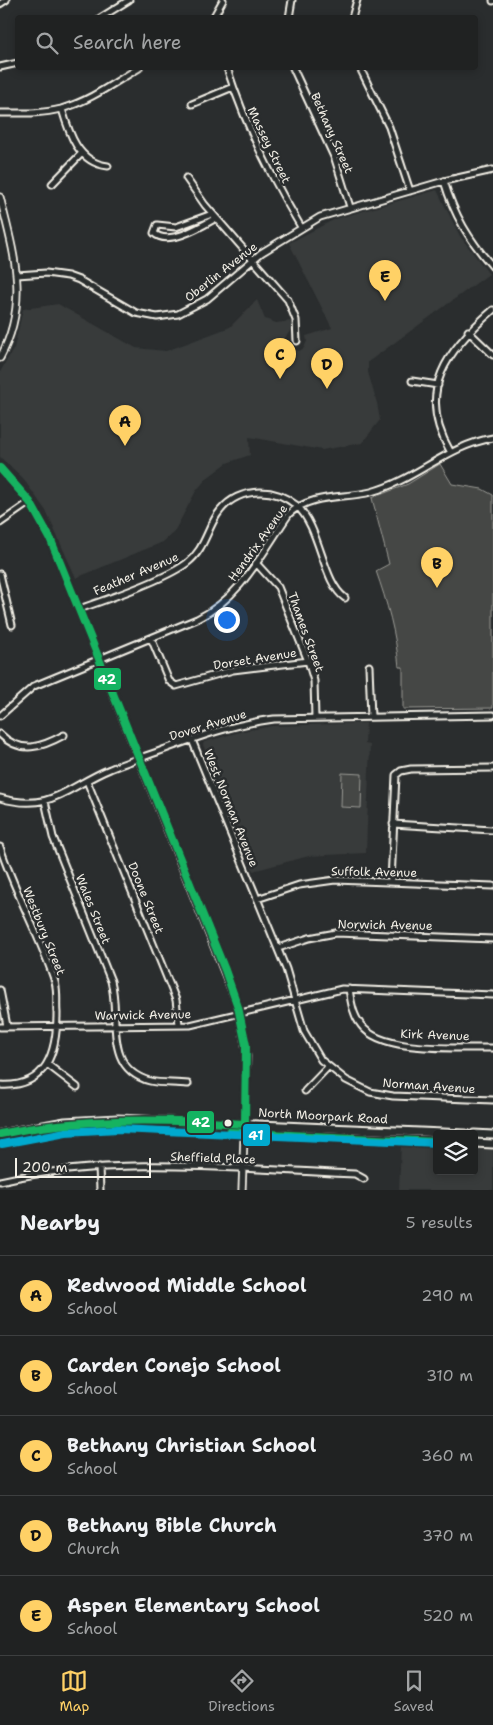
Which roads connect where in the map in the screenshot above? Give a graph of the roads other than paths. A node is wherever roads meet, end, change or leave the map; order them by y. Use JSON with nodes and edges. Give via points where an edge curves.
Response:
{"nodes":[{"id":1,"x":6,"y":0,"type":"edge"},
{"id":2,"x":130,"y":0,"type":"edge"},
{"id":3,"x":223,"y":0,"type":"edge"},
{"id":4,"x":292,"y":0,"type":"edge"},
{"id":5,"x":357,"y":0,"type":"edge"},
{"id":6,"x":0,"y":4,"type":"edge"},
{"id":7,"x":105,"y":15,"type":"edge"},
{"id":8,"x":215,"y":15,"type":"edge"},
{"id":9,"x":290,"y":15,"type":"edge"},
{"id":10,"x":353,"y":15,"type":"edge"},
{"id":11,"x":15,"y":64,"type":"edge"},
{"id":12,"x":0,"y":67,"type":"edge"},
{"id":13,"x":136,"y":70,"type":"edge"},
{"id":14,"x":228,"y":70,"type":"edge"},
{"id":15,"x":294,"y":70,"type":"edge"},
{"id":16,"x":361,"y":70,"type":"edge"},
{"id":17,"x":233,"y":87,"type":"junction"},
{"id":18,"x":192,"y":104,"type":"dead end"},
{"id":19,"x":62,"y":109,"type":"junction"},
{"id":20,"x":0,"y":113,"type":"edge"},
{"id":21,"x":82,"y":153,"type":"junction"},
{"id":22,"x":108,"y":166,"type":"dead end"},
{"id":23,"x":493,"y":170,"type":"edge"},
{"id":24,"x":186,"y":178,"type":"dead end"},
{"id":25,"x":444,"y":181,"type":"junction"},
{"id":26,"x":52,"y":184,"type":"dead end"},
{"id":27,"x":410,"y":191,"type":"junction"},
{"id":28,"x":0,"y":197,"type":"edge"},
{"id":29,"x":350,"y":207,"type":"junction"},
{"id":30,"x":214,"y":216,"type":"junction"},
{"id":31,"x":301,"y":227,"type":"junction"},
{"id":32,"x":251,"y":260,"type":"junction"},
{"id":33,"x":493,"y":267,"type":"edge"},
{"id":34,"x":18,"y":275,"type":"junction"},
{"id":35,"x":493,"y":310,"type":"edge"},
{"id":36,"x":468,"y":331,"type":"junction"},
{"id":37,"x":297,"y":341,"type":"dead end"},
{"id":38,"x":493,"y":355,"type":"edge"},
{"id":39,"x":0,"y":358,"type":"edge"},
{"id":40,"x":412,"y":381,"type":"dead end"},
{"id":41,"x":438,"y":385,"type":"junction"},
{"id":42,"x":493,"y":438,"type":"edge"},
{"id":43,"x":450,"y":451,"type":"junction"},
{"id":44,"x":0,"y":468,"type":"edge"},
{"id":45,"x":30,"y":502,"type":"junction"},
{"id":46,"x":297,"y":506,"type":"junction"},
{"id":47,"x":0,"y":523,"type":"edge"},
{"id":48,"x":256,"y":562,"type":"junction"},
{"id":49,"x":0,"y":574,"type":"edge"},
{"id":50,"x":345,"y":598,"type":"dead end"},
{"id":51,"x":79,"y":609,"type":"junction"},
{"id":52,"x":12,"y":625,"type":"dead end"},
{"id":53,"x":151,"y":638,"type":"junction"},
{"id":54,"x":99,"y":659,"type":"junction"},
{"id":55,"x":308,"y":661,"type":"junction"},
{"id":56,"x":369,"y":666,"type":"dead end"},
{"id":57,"x":493,"y":714,"type":"edge"},
{"id":58,"x":0,"y":716,"type":"edge"},
{"id":59,"x":371,"y":717,"type":"junction"},
{"id":60,"x":315,"y":718,"type":"junction"},
{"id":61,"x":0,"y":734,"type":"edge"},
{"id":62,"x":64,"y":735,"type":"dead end"},
{"id":63,"x":192,"y":740,"type":"junction"},
{"id":64,"x":139,"y":758,"type":"junction"},
{"id":65,"x":493,"y":768,"type":"edge"},
{"id":66,"x":87,"y":781,"type":"junction"},
{"id":67,"x":1,"y":798,"type":"edge"},
{"id":68,"x":45,"y":801,"type":"junction"},
{"id":69,"x":0,"y":805,"type":"edge"},
{"id":70,"x":393,"y":824,"type":"junction"},
{"id":71,"x":492,"y":830,"type":"edge"},
{"id":72,"x":0,"y":847,"type":"edge"},
{"id":73,"x":391,"y":881,"type":"junction"},
{"id":74,"x":493,"y":886,"type":"edge"},
{"id":75,"x":257,"y":899,"type":"junction"},
{"id":76,"x":493,"y":939,"type":"edge"},
{"id":77,"x":278,"y":948,"type":"junction"},
{"id":78,"x":349,"y":989,"type":"junction"},
{"id":79,"x":0,"y":990,"type":"edge"},
{"id":80,"x":493,"y":995,"type":"edge"},
{"id":81,"x":296,"y":998,"type":"junction"},
{"id":82,"x":240,"y":1013,"type":"junction"},
{"id":83,"x":179,"y":1024,"type":"junction"},
{"id":84,"x":7,"y":1026,"type":"junction"},
{"id":85,"x":57,"y":1026,"type":"junction"},
{"id":86,"x":115,"y":1026,"type":"junction"},
{"id":87,"x":0,"y":1027,"type":"edge"},
{"id":88,"x":493,"y":1048,"type":"edge"},
{"id":89,"x":47,"y":1064,"type":"junction"},
{"id":90,"x":328,"y":1067,"type":"junction"},
{"id":91,"x":0,"y":1084,"type":"edge"},
{"id":92,"x":188,"y":1084,"type":"dead end"},
{"id":93,"x":77,"y":1087,"type":"dead end"},
{"id":94,"x":304,"y":1091,"type":"dead end"},
{"id":95,"x":493,"y":1100,"type":"edge"},
{"id":96,"x":245,"y":1124,"type":"junction"},
{"id":97,"x":245,"y":1133,"type":"junction"},
{"id":98,"x":433,"y":1133,"type":"edge"},
{"id":99,"x":0,"y":1134,"type":"edge"},
{"id":100,"x":478,"y":1134,"type":"edge"},
{"id":101,"x":493,"y":1135,"type":"edge"},
{"id":102,"x":433,"y":1142,"type":"edge"},
{"id":103,"x":0,"y":1143,"type":"edge"},
{"id":104,"x":478,"y":1143,"type":"edge"},
{"id":105,"x":493,"y":1144,"type":"edge"},
{"id":106,"x":99,"y":1167,"type":"junction"},
{"id":107,"x":243,"y":1168,"type":"junction"},
{"id":108,"x":364,"y":1179,"type":"dead end"},
{"id":109,"x":0,"y":1181,"type":"edge"},
{"id":110,"x":100,"y":1190,"type":"edge"},
{"id":111,"x":242,"y":1190,"type":"edge"}],
"edges":[{"from":1,"to":6,"type":"street"},
{"from":2,"to":7,"type":"street"},
{"from":3,"to":8,"type":"street"},
{"from":4,"to":9,"type":"street"},
{"from":5,"to":10,"type":"street"},
{"from":11,"to":12,"type":"street"},
{"from":13,"to":19,"type":"street"},
{"from":14,"to":17,"type":"street","name":"Massey Street"},
{"from":15,"to":29,"type":"street","name":"Bethany Street","via":[[335,159]]},
{"from":16,"to":27,"type":"street","via":[[389,127]]},
{"from":17,"to":18,"type":"street"},
{"from":17,"to":31,"type":"street","name":"Massey Street","via":[[277,186]]},
{"from":19,"to":20,"type":"street"},
{"from":19,"to":21,"type":"street","via":[[71,138]]},
{"from":21,"to":22,"type":"street"},
{"from":21,"to":26,"type":"street"},
{"from":23,"to":25,"type":"street","name":"Oberlin Avenue"},
{"from":24,"to":30,"type":"street"},
{"from":25,"to":27,"type":"street","name":"Oberlin Avenue"},
{"from":25,"to":33,"type":"street","via":[[461,226]]},
{"from":27,"to":29,"type":"street","name":"Oberlin Avenue"},
{"from":28,"to":34,"type":"street"},
{"from":29,"to":31,"type":"street","name":"Oberlin Avenue"},
{"from":30,"to":30,"type":"street","via":[[176,227],[157,225],[154,233],[162,237],[182,235]]},
{"from":30,"to":32,"type":"street"},
{"from":31,"to":32,"type":"street","name":"Oberlin Avenue"},
{"from":32,"to":34,"type":"street","name":"Oberlin Avenue","via":[[198,305],[168,316],[136,313],[68,276],[46,273]]},
{"from":32,"to":37,"type":"street","via":[[288,300],[298,330]]},
{"from":34,"to":39,"type":"street","via":[[16,319]]},
{"from":35,"to":36,"type":"street"},
{"from":36,"to":38,"type":"street"},
{"from":36,"to":41,"type":"street","via":[[448,357]]},
{"from":40,"to":41,"type":"street"},
{"from":41,"to":43,"type":"street","via":[[438,420]]},
{"from":42,"to":43,"type":"street","name":"Hendrix Avenue"},
{"from":43,"to":46,"type":"street","name":"Hendrix Avenue","via":[[386,487],[361,494],[321,498]]},
{"from":44,"to":45,"type":"street"},
{"from":45,"to":47,"type":"street"},
{"from":45,"to":51,"type":"street","via":[[50,538]]},
{"from":46,"to":48,"type":"street","name":"Hendrix Avenue"},
{"from":46,"to":50,"type":"street","name":"Feather Avenue","via":[[313,530],[335,588]]},
{"from":46,"to":51,"type":"street","name":"Feather Avenue","via":[[268,492],[249,492],[238,496],[216,516],[206,540],[188,562],[165,575]]},
{"from":48,"to":53,"type":"street","name":"Hendrix Avenue","via":[[221,605]]},
{"from":48,"to":55,"type":"street","name":"Thames Street","via":[[278,587]]},
{"from":49,"to":52,"type":"street"},
{"from":51,"to":54,"type":"street"},
{"from":53,"to":54,"type":"street","name":"Hendrix Avenue"},
{"from":53,"to":55,"type":"street","name":"Dorset Avenue","via":[[169,681],[176,686],[233,670]]},
{"from":54,"to":58,"type":"street","name":"Hendrix Avenue","via":[[34,686]]},
{"from":54,"to":64,"type":"street"},
{"from":55,"to":60,"type":"street","name":"Thames Street","via":[[314,681]]},
{"from":56,"to":59,"type":"street"},
{"from":57,"to":59,"type":"street","name":"Dover Avenue"},
{"from":59,"to":60,"type":"street","name":"Dover Avenue"},
{"from":60,"to":63,"type":"street","name":"Dover Avenue","via":[[247,722]]},
{"from":61,"to":62,"type":"street","via":[[20,748],[31,749]]},
{"from":63,"to":64,"type":"street","name":"Dover Avenue"},
{"from":63,"to":75,"type":"street","name":"West Norman Avenue"},
{"from":64,"to":66,"type":"street","name":"Dover Avenue"},
{"from":64,"to":82,"type":"street"},
{"from":65,"to":70,"type":"street","via":[[398,772],[394,784]]},
{"from":66,"to":68,"type":"street","name":"Dover Avenue","via":[[66,794]]},
{"from":66,"to":83,"type":"street","name":"Doone Street","via":[[176,1000]]},
{"from":67,"to":68,"type":"street","name":"Dover Avenue","via":[[17,802]]},
{"from":67,"to":69,"type":"street"},
{"from":68,"to":86,"type":"street","name":"Wales Street","via":[[52,837],[111,981]]},
{"from":70,"to":71,"type":"street"},
{"from":70,"to":73,"type":"street"},
{"from":72,"to":85,"type":"street","name":"Westbury Street","via":[[55,983]]},
{"from":73,"to":74,"type":"street","name":"Suffolk Avenue"},
{"from":73,"to":75,"type":"street","name":"Suffolk Avenue","via":[[328,881],[290,888]]},
{"from":75,"to":77,"type":"street","name":"West Norman Avenue"},
{"from":76,"to":77,"type":"street","name":"Norwich Avenue","via":[[336,933]]},
{"from":77,"to":81,"type":"street","name":"Norman Avenue"},
{"from":78,"to":80,"type":"street","name":"Warwick Avenue"},
{"from":78,"to":81,"type":"street","name":"Warwick Avenue"},
{"from":78,"to":88,"type":"street","name":"Kirk Avenue","via":[[358,1021],[378,1039],[409,1045]]},
{"from":79,"to":84,"type":"street"},
{"from":81,"to":82,"type":"street","name":"Warwick Avenue"},
{"from":81,"to":90,"type":"street","name":"Norman Avenue","via":[[308,1039]]},
{"from":82,"to":83,"type":"street","name":"Warwick Avenue","via":[[208,1022]]},
{"from":82,"to":96,"type":"street","via":[[247,1056]]},
{"from":83,"to":86,"type":"street","name":"Warwick Avenue"},
{"from":84,"to":85,"type":"street","name":"Warwick Avenue"},
{"from":84,"to":87,"type":"street","name":"Warwick Avenue"},
{"from":85,"to":86,"type":"street","name":"Warwick Avenue"},
{"from":85,"to":89,"type":"street","name":"Westbury Street","via":[[54,1049]]},
{"from":86,"to":92,"type":"street","name":"Wales Street","via":[[119,1056],[132,1072],[151,1081]]},
{"from":89,"to":91,"type":"street","via":[[25,1083]]},
{"from":89,"to":93,"type":"street"},
{"from":90,"to":94,"type":"street"},
{"from":90,"to":95,"type":"street","name":"Norman Avenue","via":[[359,1088],[382,1094]]},
{"from":96,"to":97,"type":"street"},
{"from":96,"to":98,"type":"main road","name":"North Moorpark Road"},
{"from":96,"to":99,"type":"main road","name":"North Moorpark Road","via":[[86,1120]]},
{"from":97,"to":102,"type":"main road","name":"North Moorpark Road"},
{"from":97,"to":103,"type":"main road","name":"North Moorpark Road","via":[[97,1128],[40,1134]]},
{"from":97,"to":107,"type":"street"},
{"from":100,"to":101,"type":"main road"},
{"from":104,"to":105,"type":"main road"},
{"from":106,"to":107,"type":"street","name":"Sheffield Place"},
{"from":106,"to":109,"type":"street","name":"Sheffield Place"},
{"from":106,"to":110,"type":"street"},
{"from":107,"to":108,"type":"street","name":"Sheffield Place","via":[[355,1174]]},
{"from":107,"to":111,"type":"street"}]}
